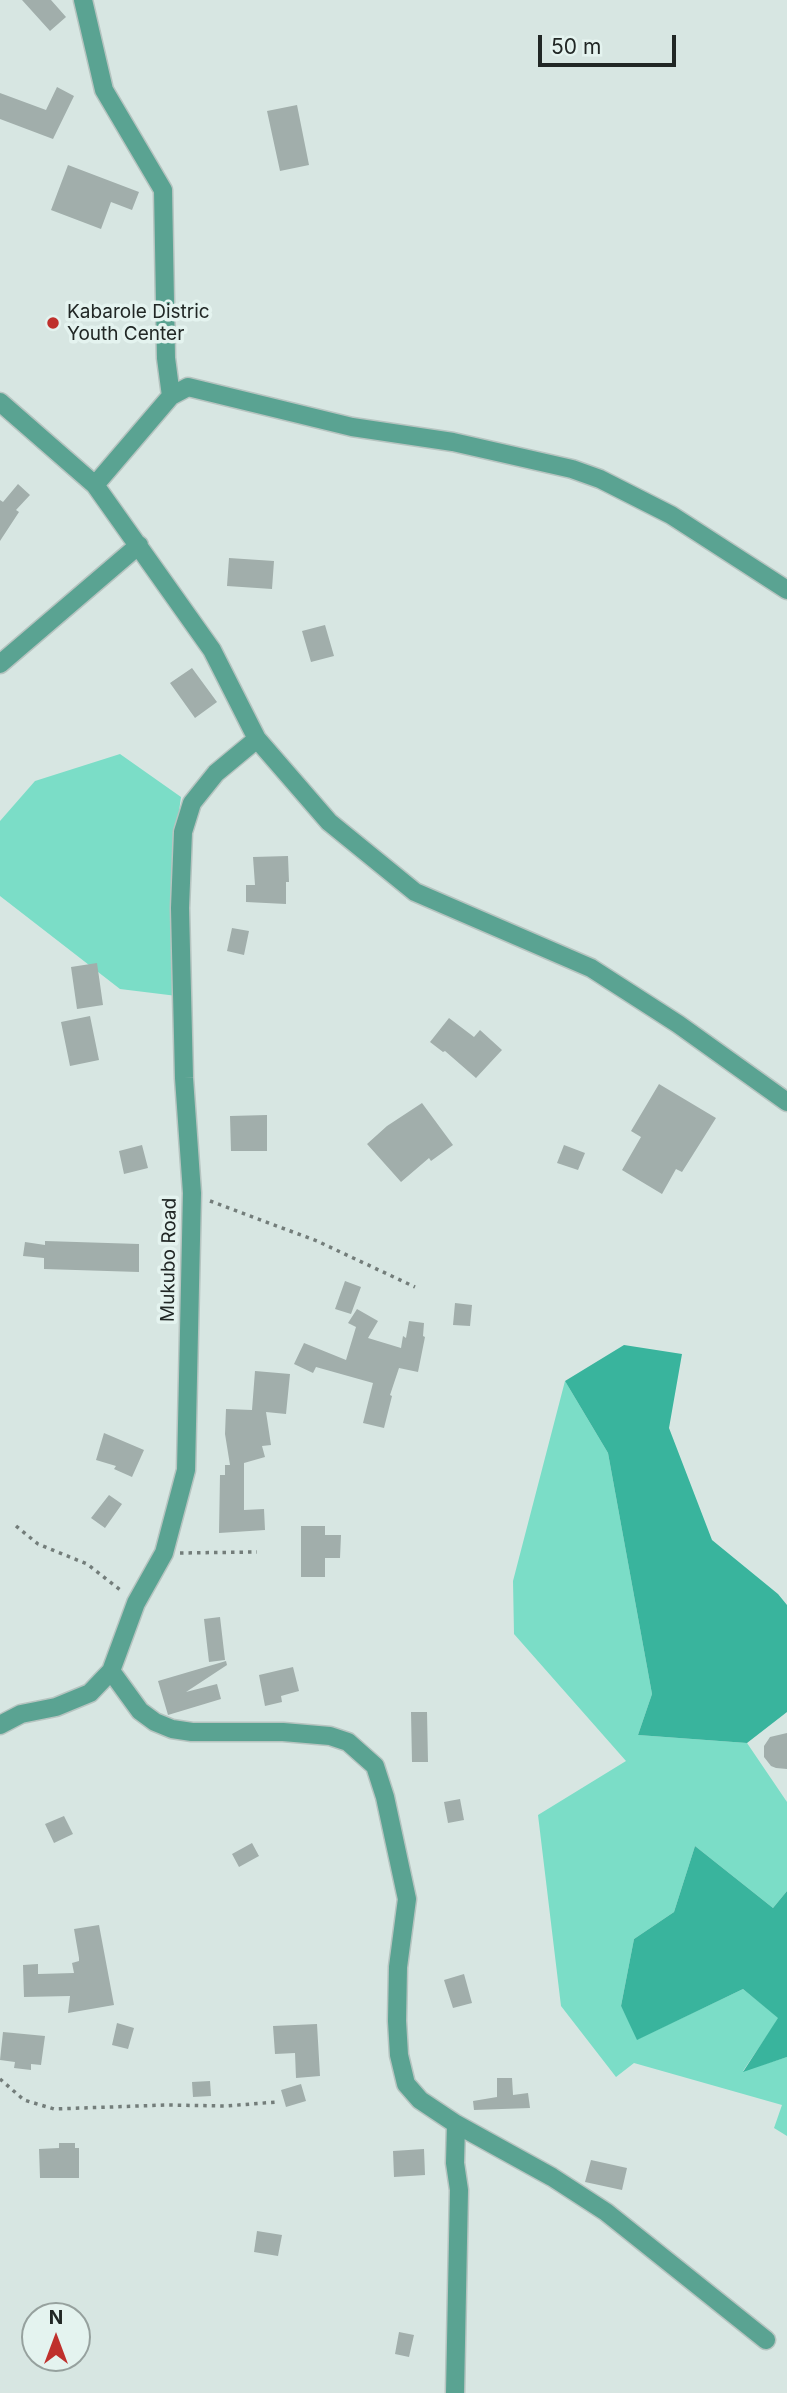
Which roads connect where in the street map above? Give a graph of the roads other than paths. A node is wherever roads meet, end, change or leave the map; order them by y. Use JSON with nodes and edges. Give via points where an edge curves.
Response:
{"nodes":[{"id":1,"x":83,"y":0,"type":"edge"},
{"id":2,"x":171,"y":396,"type":"junction"},
{"id":3,"x":0,"y":402,"type":"edge"},
{"id":4,"x":95,"y":485,"type":"junction"},
{"id":5,"x":139,"y":545,"type":"junction"},
{"id":6,"x":787,"y":590,"type":"edge"},
{"id":7,"x":0,"y":664,"type":"edge"},
{"id":8,"x":257,"y":739,"type":"junction"},
{"id":9,"x":787,"y":1102,"type":"edge"},
{"id":10,"x":111,"y":1671,"type":"junction"},
{"id":11,"x":0,"y":1725,"type":"edge"},
{"id":12,"x":456,"y":2124,"type":"junction"},
{"id":13,"x":766,"y":2340,"type":"dead end"},
{"id":14,"x":455,"y":2393,"type":"edge"}],
"edges":[{"from":1,"to":2,"type":"street","via":[[104,90],[163,190],[166,358]]},
{"from":2,"to":4,"type":"street"},
{"from":2,"to":6,"type":"street","via":[[188,387],[352,427],[453,442],[572,469],[671,516]]},
{"from":3,"to":4,"type":"street"},
{"from":4,"to":5,"type":"street"},
{"from":5,"to":7,"type":"street"},
{"from":5,"to":8,"type":"street","via":[[212,650]]},
{"from":8,"to":9,"type":"street","via":[[329,822],[415,892],[591,968]]},
{"from":8,"to":10,"type":"street","name":"Mukubo Road","via":[[216,773],[192,803],[183,832],[184,1079],[192,1193],[186,1469],[164,1553],[136,1603]]},
{"from":10,"to":11,"type":"street","name":"Mukubo Road","via":[[90,1693]]},
{"from":10,"to":12,"type":"street","via":[[140,1711],[172,1729],[330,1736],[348,1742],[375,1766],[407,1899],[398,1967],[399,2055],[406,2084]]},
{"from":12,"to":13,"type":"street","via":[[606,2212]]},
{"from":12,"to":14,"type":"street"}]}
